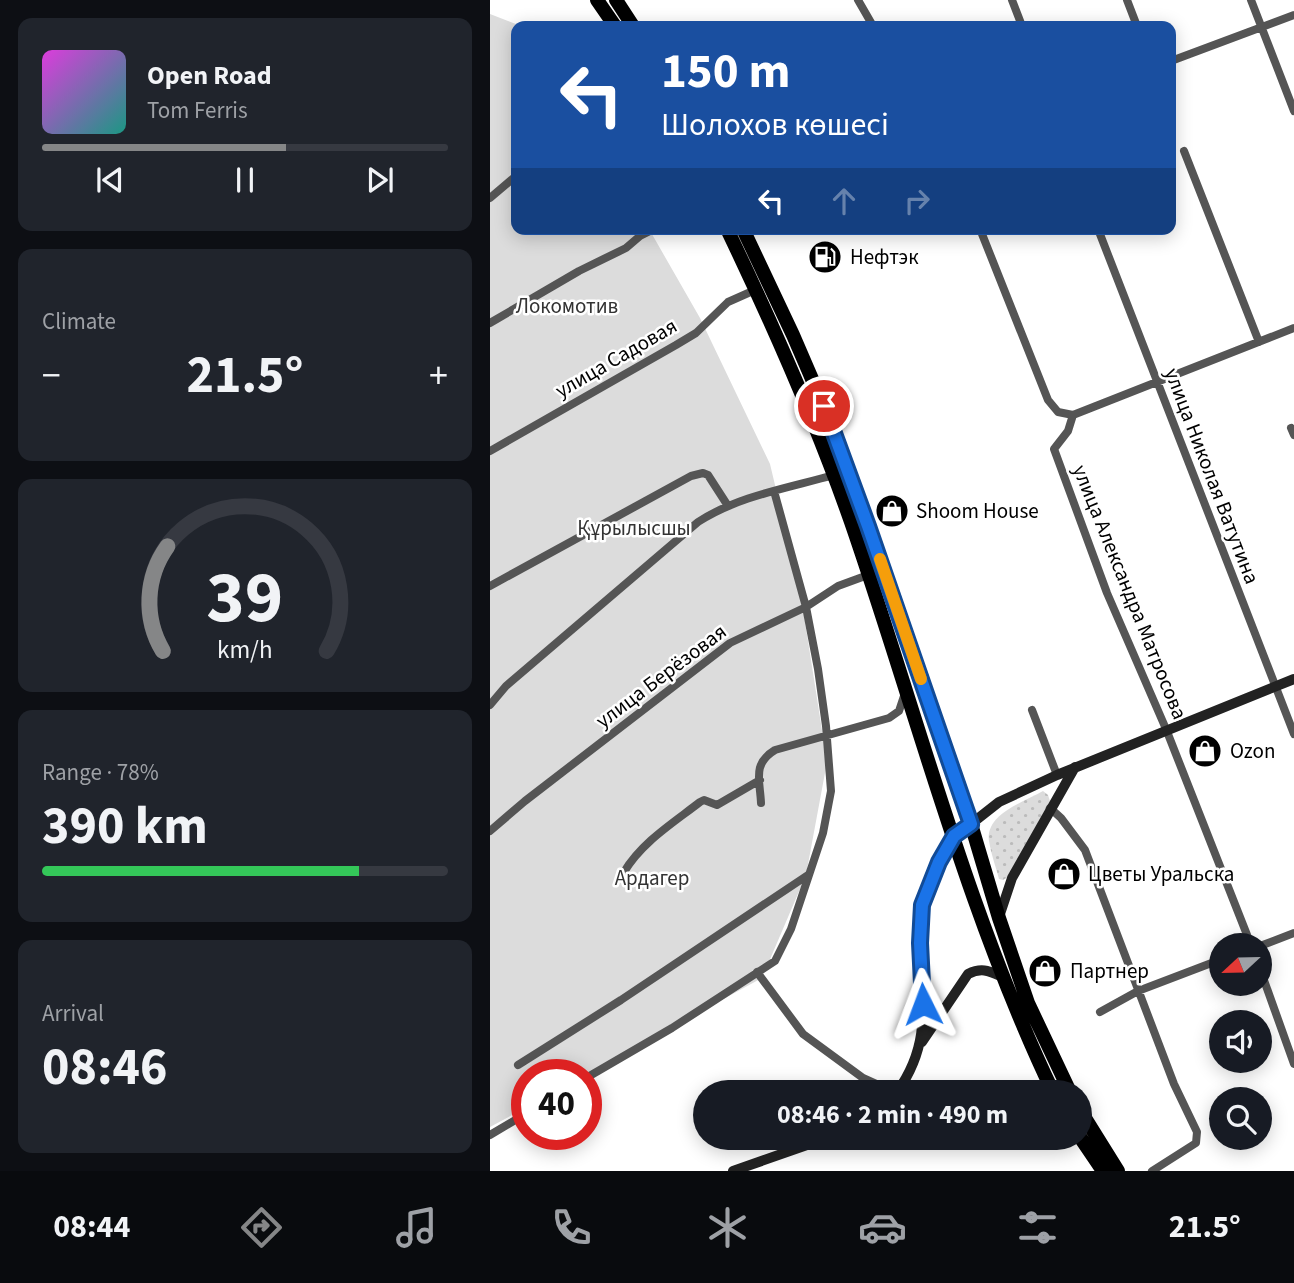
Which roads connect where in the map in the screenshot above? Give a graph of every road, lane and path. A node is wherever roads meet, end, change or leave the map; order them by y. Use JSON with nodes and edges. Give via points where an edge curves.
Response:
{"nodes":[{"id":1,"x":597,"y":0,"type":"edge"},
{"id":2,"x":616,"y":0,"type":"edge"},
{"id":3,"x":858,"y":0,"type":"edge"},
{"id":4,"x":1012,"y":0,"type":"edge"},
{"id":5,"x":1127,"y":0,"type":"edge"},
{"id":6,"x":1251,"y":0,"type":"edge"},
{"id":7,"x":1294,"y":15,"type":"edge"},
{"id":8,"x":612,"y":21,"type":"edge"},
{"id":9,"x":630,"y":21,"type":"edge"},
{"id":10,"x":870,"y":21,"type":"edge"},
{"id":11,"x":1020,"y":21,"type":"edge"},
{"id":12,"x":1135,"y":21,"type":"edge"},
{"id":13,"x":1261,"y":27,"type":"junction"},
{"id":14,"x":1176,"y":59,"type":"edge"},
{"id":15,"x":1294,"y":111,"type":"edge"},
{"id":16,"x":1184,"y":151,"type":"dead end"},
{"id":17,"x":511,"y":180,"type":"edge"},
{"id":18,"x":490,"y":198,"type":"edge"},
{"id":19,"x":636,"y":235,"type":"edge"},
{"id":20,"x":730,"y":235,"type":"edge"},
{"id":21,"x":746,"y":235,"type":"edge"},
{"id":22,"x":982,"y":235,"type":"edge"},
{"id":23,"x":1100,"y":235,"type":"edge"},
{"id":24,"x":755,"y":289,"type":"junction"},
{"id":25,"x":490,"y":323,"type":"edge"},
{"id":26,"x":1294,"y":328,"type":"edge"},
{"id":27,"x":1259,"y":342,"type":"junction"},
{"id":28,"x":1157,"y":382,"type":"junction"},
{"id":29,"x":1073,"y":415,"type":"junction"},
{"id":30,"x":490,"y":451,"type":"edge"},
{"id":31,"x":834,"y":475,"type":"junction"},
{"id":32,"x":774,"y":491,"type":"junction"},
{"id":33,"x":728,"y":506,"type":"junction"},
{"id":34,"x":868,"y":575,"type":"junction"},
{"id":35,"x":490,"y":586,"type":"edge"},
{"id":36,"x":806,"y":607,"type":"junction"},
{"id":37,"x":1294,"y":679,"type":"edge"},
{"id":38,"x":1275,"y":686,"type":"junction"},
{"id":39,"x":906,"y":691,"type":"junction"},
{"id":40,"x":490,"y":705,"type":"edge"},
{"id":41,"x":1032,"y":710,"type":"dead end"},
{"id":42,"x":1166,"y":729,"type":"junction"},
{"id":43,"x":1294,"y":734,"type":"edge"},
{"id":44,"x":827,"y":737,"type":"junction"},
{"id":45,"x":1075,"y":767,"type":"junction"},
{"id":46,"x":1057,"y":775,"type":"junction"},
{"id":47,"x":760,"y":779,"type":"junction"},
{"id":48,"x":761,"y":803,"type":"dead end"},
{"id":49,"x":1050,"y":808,"type":"junction"},
{"id":50,"x":971,"y":824,"type":"junction"},
{"id":51,"x":490,"y":831,"type":"edge"},
{"id":52,"x":954,"y":836,"type":"junction"},
{"id":53,"x":624,"y":872,"type":"dead end"},
{"id":54,"x":809,"y":874,"type":"junction"},
{"id":55,"x":999,"y":918,"type":"junction"},
{"id":56,"x":1246,"y":933,"type":"edge"},
{"id":57,"x":1294,"y":933,"type":"edge"},
{"id":58,"x":1272,"y":941,"type":"edge"},
{"id":59,"x":1209,"y":964,"type":"edge"},
{"id":60,"x":757,"y":972,"type":"junction"},
{"id":61,"x":1003,"y":977,"type":"junction"},
{"id":62,"x":1138,"y":992,"type":"junction"},
{"id":63,"x":1270,"y":996,"type":"edge"},
{"id":64,"x":1100,"y":1012,"type":"dead end"},
{"id":65,"x":921,"y":1043,"type":"junction"},
{"id":66,"x":528,"y":1059,"type":"edge"},
{"id":67,"x":1294,"y":1064,"type":"edge"},
{"id":68,"x":602,"y":1069,"type":"edge"},
{"id":69,"x":868,"y":1080,"type":"edge"},
{"id":70,"x":904,"y":1080,"type":"edge"},
{"id":71,"x":1048,"y":1080,"type":"edge"},
{"id":72,"x":1064,"y":1080,"type":"edge"},
{"id":73,"x":511,"y":1123,"type":"edge"},
{"id":74,"x":1092,"y":1129,"type":"edge"},
{"id":75,"x":490,"y":1135,"type":"edge"},
{"id":76,"x":793,"y":1150,"type":"edge"},
{"id":77,"x":1089,"y":1150,"type":"edge"},
{"id":78,"x":733,"y":1171,"type":"edge"},
{"id":79,"x":1103,"y":1171,"type":"edge"},
{"id":80,"x":1118,"y":1171,"type":"edge"},
{"id":81,"x":1152,"y":1171,"type":"edge"}],
"edges":[{"from":1,"to":8,"type":"highway"},
{"from":2,"to":9,"type":"highway"},
{"from":3,"to":10,"type":"street"},
{"from":4,"to":11,"type":"street"},
{"from":5,"to":12,"type":"street"},
{"from":6,"to":13,"type":"street"},
{"from":7,"to":13,"type":"street"},
{"from":13,"to":14,"type":"street"},
{"from":13,"to":15,"type":"street"},
{"from":16,"to":27,"type":"street"},
{"from":17,"to":18,"type":"street"},
{"from":19,"to":25,"type":"street","via":[[626,248]]},
{"from":20,"to":24,"type":"highway"},
{"from":21,"to":50,"type":"highway","via":[[834,430]]},
{"from":22,"to":29,"type":"street","via":[[1048,400],[1058,412]]},
{"from":23,"to":28,"type":"street","name":"улица Николая Ватутина"},
{"from":24,"to":30,"type":"street","name":"улица Садовая","via":[[728,302],[696,333]]},
{"from":24,"to":31,"type":"highway"},
{"from":26,"to":27,"type":"street"},
{"from":27,"to":28,"type":"street"},
{"from":28,"to":29,"type":"street"},
{"from":28,"to":38,"type":"street","name":"улица Николая Ватутина"},
{"from":29,"to":42,"type":"street","name":"улица Александра Матросова","via":[[1055,449],[1107,593]]},
{"from":31,"to":32,"type":"street"},
{"from":31,"to":34,"type":"highway"},
{"from":32,"to":33,"type":"street"},
{"from":32,"to":36,"type":"street"},
{"from":33,"to":35,"type":"street","via":[[708,475],[691,476]]},
{"from":33,"to":40,"type":"street","via":[[698,522],[506,686]]},
{"from":34,"to":36,"type":"street","name":"улица Берёзовая","via":[[838,586]]},
{"from":34,"to":39,"type":"highway"},
{"from":36,"to":44,"type":"street"},
{"from":36,"to":51,"type":"street","name":"улица Берёзовая","via":[[730,643]]},
{"from":37,"to":38,"type":"street"},
{"from":38,"to":42,"type":"street"},
{"from":38,"to":43,"type":"street","name":"улица Николая Ватутина"},
{"from":39,"to":44,"type":"street","via":[[899,710],[889,718]]},
{"from":39,"to":52,"type":"highway"},
{"from":41,"to":46,"type":"street"},
{"from":42,"to":45,"type":"street"},
{"from":42,"to":56,"type":"street","name":"улица Александра Матросова"},
{"from":44,"to":47,"type":"street","via":[[766,755]]},
{"from":44,"to":54,"type":"street","via":[[831,791],[824,833]]},
{"from":45,"to":46,"type":"street"},
{"from":45,"to":49,"type":"street"},
{"from":46,"to":50,"type":"street","via":[[999,802]]},
{"from":47,"to":48,"type":"street"},
{"from":47,"to":53,"type":"street","via":[[717,805],[699,802],[648,843]]},
{"from":49,"to":55,"type":"street","via":[[1012,878]]},
{"from":49,"to":62,"type":"street","via":[[1085,850]]},
{"from":50,"to":52,"type":"highway"},
{"from":50,"to":55,"type":"highway"},
{"from":52,"to":61,"type":"highway"},
{"from":52,"to":65,"type":"street","via":[[922,905]]},
{"from":54,"to":60,"type":"street","via":[[775,961]]},
{"from":54,"to":66,"type":"street"},
{"from":55,"to":72,"type":"highway","via":[[1028,1003]]},
{"from":57,"to":58,"type":"street"},
{"from":59,"to":62,"type":"street"},
{"from":60,"to":68,"type":"street"},
{"from":60,"to":69,"type":"street","via":[[803,1034]]},
{"from":61,"to":65,"type":"street","via":[[988,970],[968,974]]},
{"from":61,"to":71,"type":"highway"},
{"from":62,"to":64,"type":"street"},
{"from":62,"to":81,"type":"street","via":[[1197,1132],[1196,1143]]},
{"from":63,"to":67,"type":"street"},
{"from":65,"to":70,"type":"street"},
{"from":73,"to":75,"type":"street"},
{"from":74,"to":80,"type":"highway"},
{"from":76,"to":78,"type":"street"},
{"from":77,"to":79,"type":"highway"}]}
